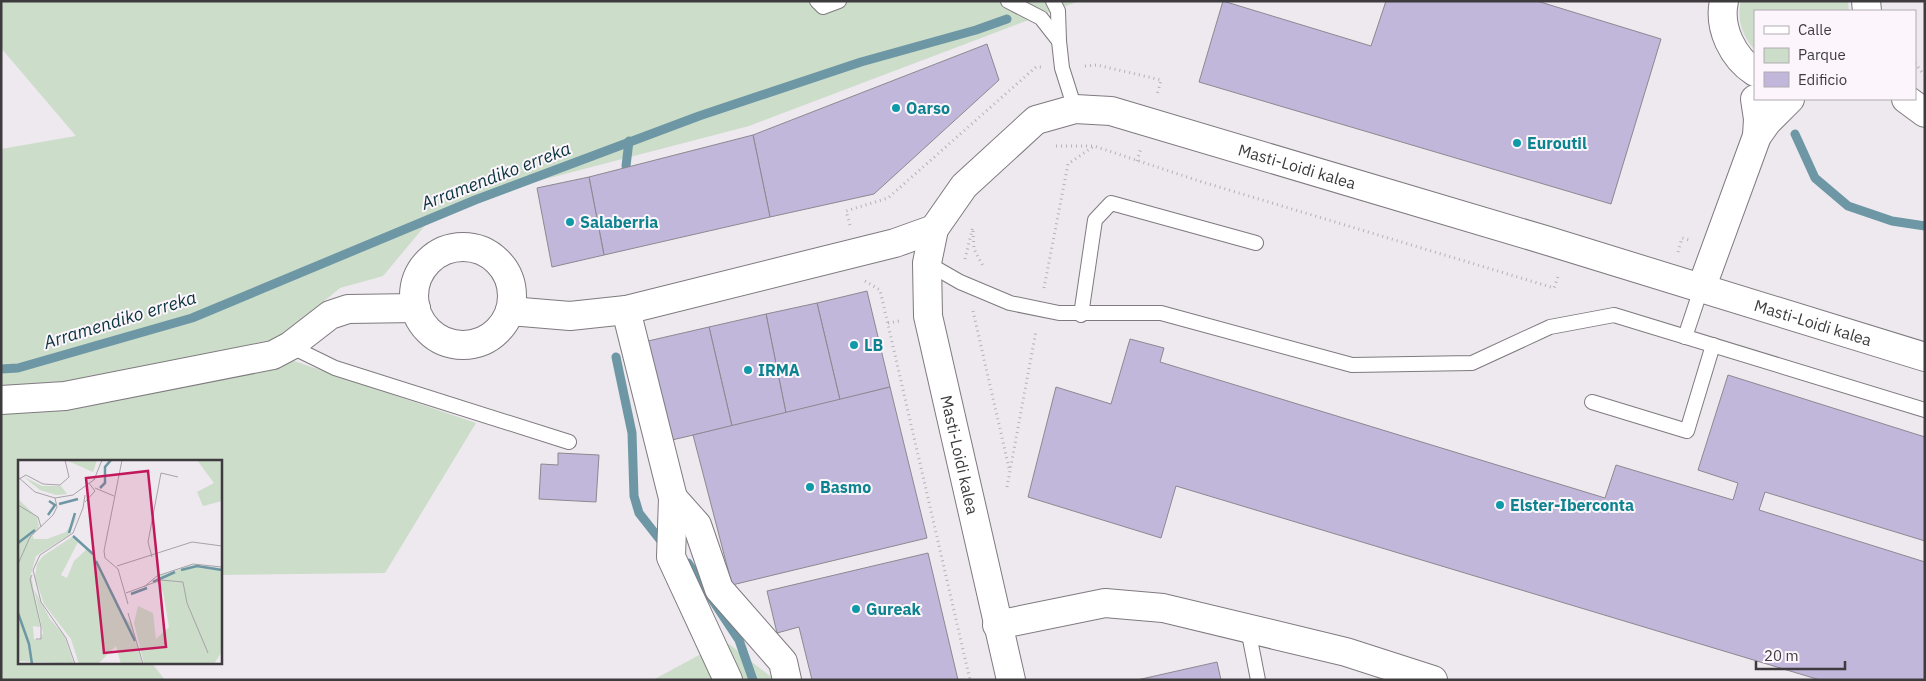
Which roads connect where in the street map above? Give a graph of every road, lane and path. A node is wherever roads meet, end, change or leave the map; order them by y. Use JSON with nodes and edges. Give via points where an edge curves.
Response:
{"nodes":[{"id":1,"x":817,"y":1,"type":"edge"},
{"id":2,"x":839,"y":1,"type":"edge"},
{"id":3,"x":1008,"y":1,"type":"edge"},
{"id":4,"x":1053,"y":1,"type":"edge"},
{"id":5,"x":1706,"y":1,"type":"edge"},
{"id":6,"x":1724,"y":1,"type":"edge"},
{"id":7,"x":1724,"y":29,"type":"junction"},
{"id":8,"x":1059,"y":41,"type":"junction"},
{"id":9,"x":1916,"y":64,"type":"edge"},
{"id":10,"x":1751,"y":70,"type":"edge"},
{"id":11,"x":1925,"y":76,"type":"edge"},
{"id":12,"x":1754,"y":89,"type":"edge"},
{"id":13,"x":1756,"y":100,"type":"edge"},
{"id":14,"x":1789,"y":100,"type":"edge"},
{"id":15,"x":1907,"y":100,"type":"edge"},
{"id":16,"x":1075,"y":109,"type":"junction"},
{"id":17,"x":1925,"y":112,"type":"edge"},
{"id":18,"x":1757,"y":136,"type":"junction"},
{"id":19,"x":1052,"y":146,"type":"dead end"},
{"id":20,"x":1094,"y":146,"type":"dead end"},
{"id":21,"x":977,"y":218,"type":"dead end"},
{"id":22,"x":973,"y":226,"type":"junction"},
{"id":23,"x":934,"y":229,"type":"junction"},
{"id":24,"x":1256,"y":244,"type":"dead end"},
{"id":25,"x":856,"y":252,"type":"junction"},
{"id":26,"x":927,"y":263,"type":"junction"},
{"id":27,"x":985,"y":269,"type":"dead end"},
{"id":28,"x":960,"y":282,"type":"junction"},
{"id":29,"x":1701,"y":289,"type":"junction"},
{"id":30,"x":416,"y":308,"type":"junction"},
{"id":31,"x":626,"y":310,"type":"junction"},
{"id":32,"x":510,"y":311,"type":"junction"},
{"id":33,"x":1081,"y":315,"type":"junction"},
{"id":34,"x":1685,"y":337,"type":"junction"},
{"id":35,"x":1713,"y":345,"type":"junction"},
{"id":36,"x":290,"y":346,"type":"junction"},
{"id":37,"x":1925,"y":357,"type":"edge"},
{"id":38,"x":1,"y":400,"type":"edge"},
{"id":39,"x":1592,"y":402,"type":"dead end"},
{"id":40,"x":1925,"y":410,"type":"edge"},
{"id":41,"x":569,"y":442,"type":"dead end"},
{"id":42,"x":673,"y":498,"type":"junction"},
{"id":43,"x":998,"y":625,"type":"junction"},
{"id":44,"x":1248,"y":629,"type":"junction"},
{"id":45,"x":728,"y":680,"type":"edge"},
{"id":46,"x":787,"y":680,"type":"edge"},
{"id":47,"x":970,"y":680,"type":"edge"},
{"id":48,"x":1011,"y":680,"type":"edge"},
{"id":49,"x":1258,"y":680,"type":"edge"},
{"id":50,"x":1433,"y":680,"type":"edge"}],
"edges":[{"from":1,"to":2,"type":"lane","via":[[823,7]]},
{"from":3,"to":8,"type":"lane","via":[[1041,18]]},
{"from":4,"to":8,"type":"lane","via":[[1058,11]]},
{"from":5,"to":7,"type":"street"},
{"from":6,"to":7,"type":"street"},
{"from":7,"to":10,"type":"street","via":[[1733,50]]},
{"from":8,"to":16,"type":"lane","via":[[1062,68]]},
{"from":9,"to":11,"type":"path"},
{"from":10,"to":12,"type":"street"},
{"from":13,"to":18,"type":"street"},
{"from":14,"to":18,"type":"street"},
{"from":15,"to":17,"type":"street"},
{"from":16,"to":23,"type":"street","name":"Masti-Loidi kalea","via":[[1036,120],[964,186]]},
{"from":16,"to":29,"type":"street","name":"Masti-Loidi kalea","via":[[1111,111]]},
{"from":18,"to":29,"type":"street"},
{"from":19,"to":20,"type":"path"},
{"from":21,"to":22,"type":"path"},
{"from":22,"to":27,"type":"path","via":[[974,249]]},
{"from":22,"to":28,"type":"path"},
{"from":23,"to":25,"type":"street"},
{"from":23,"to":26,"type":"street","name":"Masti-Loidi kalea"},
{"from":24,"to":33,"type":"lane","via":[[1111,203],[1095,220]]},
{"from":25,"to":31,"type":"street"},
{"from":25,"to":47,"type":"path","via":[[863,279],[880,290]]},
{"from":26,"to":28,"type":"lane"},
{"from":26,"to":43,"type":"street","name":"Masti-Loidi kalea","via":[[928,316]]},
{"from":28,"to":33,"type":"lane","via":[[1010,303],[1060,314]]},
{"from":29,"to":34,"type":"lane"},
{"from":29,"to":37,"type":"street","name":"Masti-Loidi kalea"},
{"from":30,"to":32,"type":"street","via":[[427,329],[441,340],[454,344],[476,343],[491,336]]},
{"from":30,"to":32,"type":"street","via":[[415,285],[425,265],[443,251],[461,247],[478,249],[497,260],[505,270],[512,286]]},
{"from":30,"to":36,"type":"street","via":[[348,310],[330,315]]},
{"from":31,"to":32,"type":"street","via":[[570,316]]},
{"from":31,"to":42,"type":"street"},
{"from":33,"to":34,"type":"lane","via":[[1161,313],[1352,365],[1472,363],[1550,327],[1614,315]]},
{"from":34,"to":35,"type":"lane"},
{"from":35,"to":39,"type":"lane","via":[[1687,431]]},
{"from":35,"to":40,"type":"lane"},
{"from":36,"to":38,"type":"street","via":[[273,354],[65,396]]},
{"from":36,"to":41,"type":"lane","via":[[335,368]]},
{"from":42,"to":45,"type":"street","via":[[671,558]]},
{"from":42,"to":46,"type":"street","via":[[697,525],[718,589],[783,662]]},
{"from":43,"to":44,"type":"street","via":[[1105,603],[1163,608]]},
{"from":43,"to":48,"type":"street","name":"Masti-Loidi kalea"},
{"from":44,"to":49,"type":"lane"},
{"from":44,"to":50,"type":"street","via":[[1346,652]]}]}
